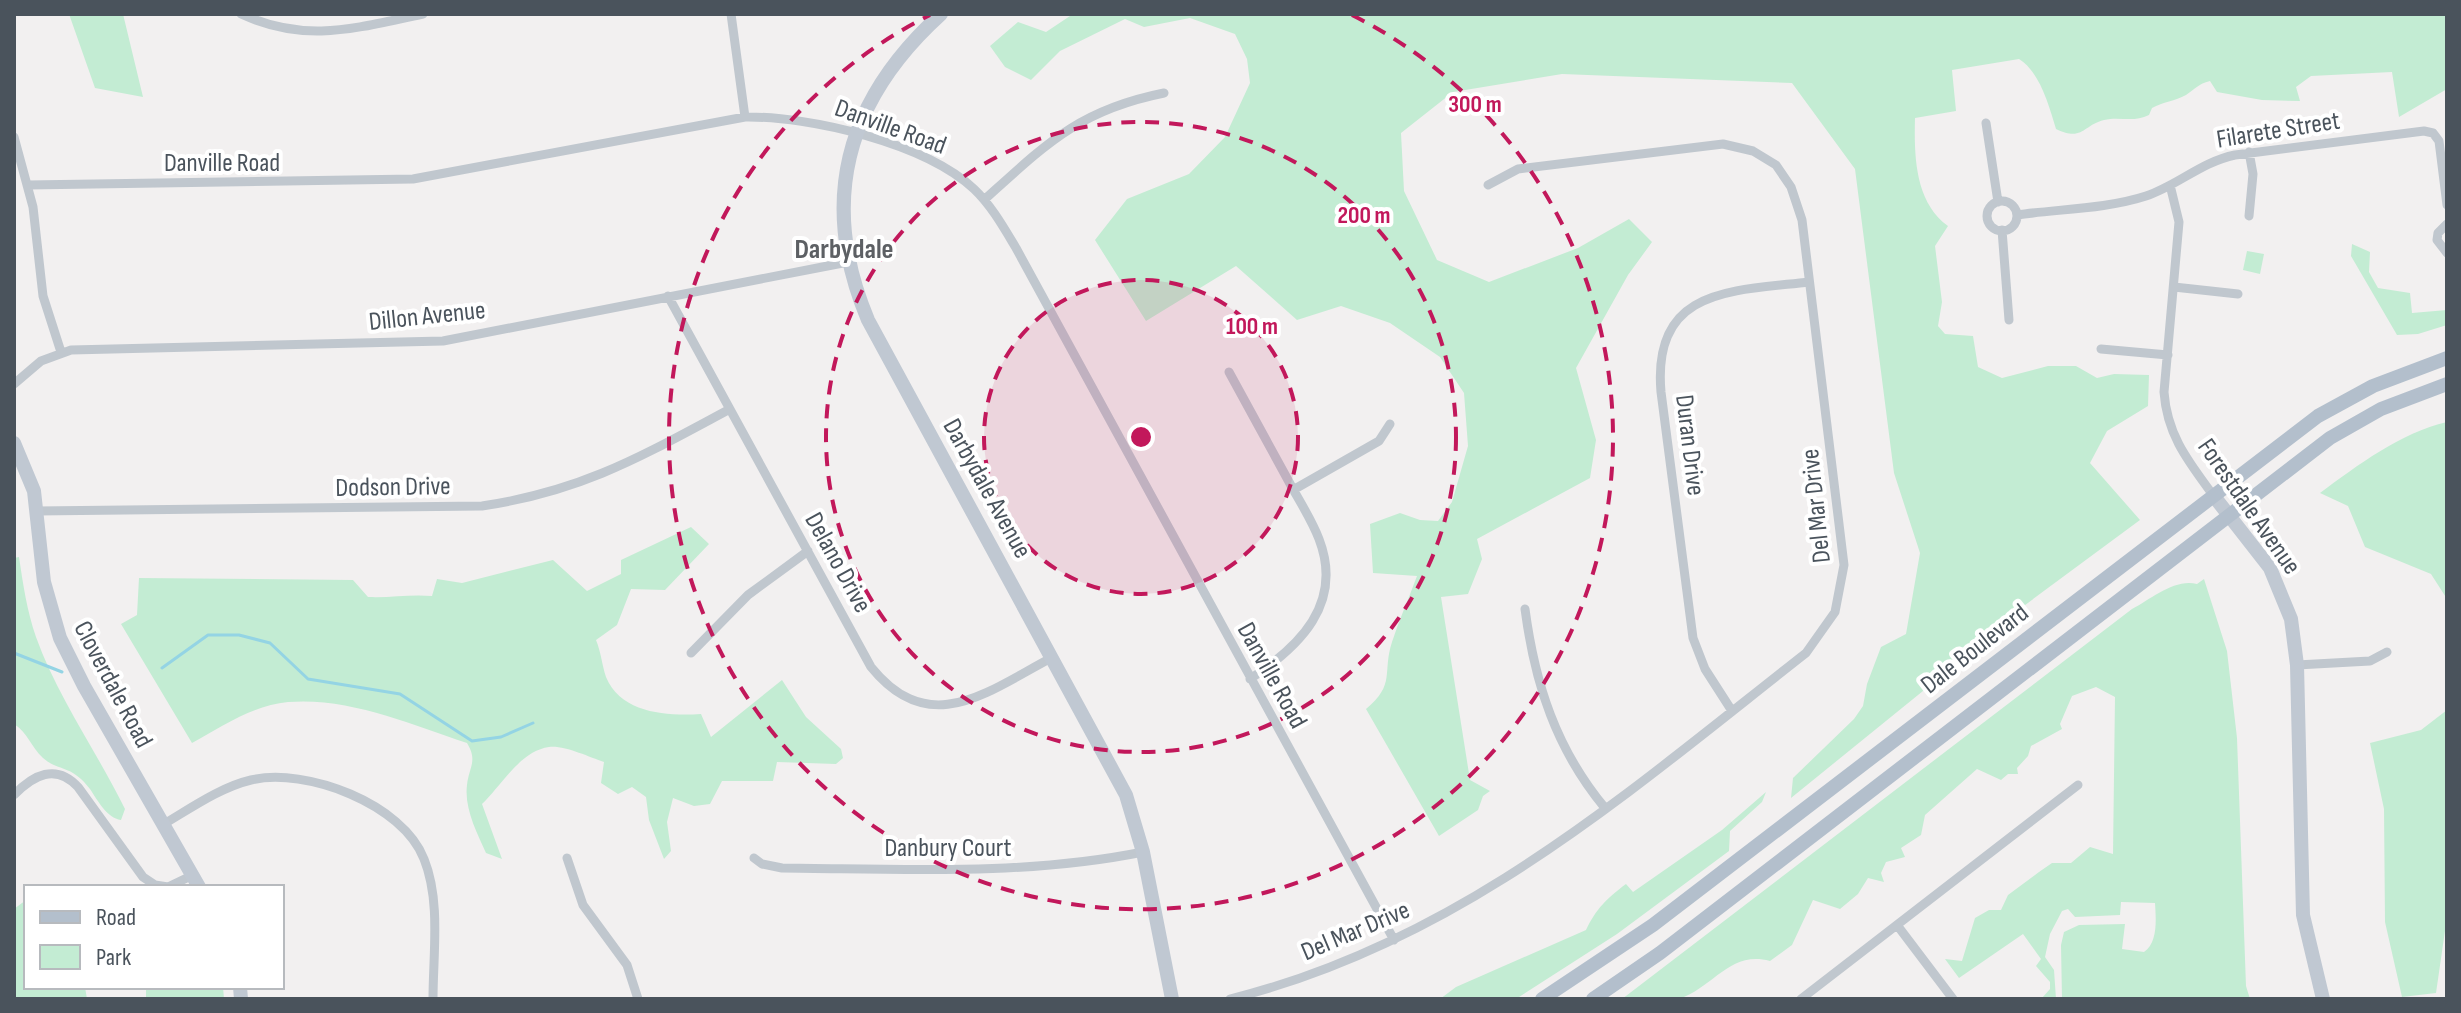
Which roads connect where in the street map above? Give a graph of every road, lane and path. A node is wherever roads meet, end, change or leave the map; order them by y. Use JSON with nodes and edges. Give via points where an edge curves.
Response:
{"nodes":[{"id":1,"x":241,"y":14,"type":"edge"},
{"id":2,"x":423,"y":14,"type":"edge"},
{"id":3,"x":731,"y":14,"type":"edge"},
{"id":4,"x":941,"y":14,"type":"edge"},
{"id":5,"x":1164,"y":93,"type":"dead end"},
{"id":6,"x":745,"y":117,"type":"junction"},
{"id":7,"x":1986,"y":123,"type":"dead end"},
{"id":8,"x":855,"y":134,"type":"junction"},
{"id":9,"x":14,"y":137,"type":"edge"},
{"id":10,"x":2249,"y":152,"type":"junction"},
{"id":11,"x":28,"y":185,"type":"junction"},
{"id":12,"x":1488,"y":185,"type":"dead end"},
{"id":13,"x":2170,"y":185,"type":"junction"},
{"id":14,"x":984,"y":200,"type":"junction"},
{"id":15,"x":1998,"y":202,"type":"junction"},
{"id":16,"x":2447,"y":205,"type":"edge"},
{"id":17,"x":2017,"y":215,"type":"junction"},
{"id":18,"x":2249,"y":216,"type":"dead end"},
{"id":19,"x":2447,"y":224,"type":"edge"},
{"id":20,"x":2002,"y":230,"type":"junction"},
{"id":21,"x":2447,"y":253,"type":"edge"},
{"id":22,"x":848,"y":262,"type":"junction"},
{"id":23,"x":1809,"y":282,"type":"junction"},
{"id":24,"x":2174,"y":287,"type":"junction"},
{"id":25,"x":2238,"y":294,"type":"dead end"},
{"id":26,"x":668,"y":296,"type":"junction"},
{"id":27,"x":2009,"y":320,"type":"dead end"},
{"id":28,"x":2101,"y":349,"type":"dead end"},
{"id":29,"x":61,"y":352,"type":"junction"},
{"id":30,"x":2168,"y":355,"type":"junction"},
{"id":31,"x":2447,"y":358,"type":"edge"},
{"id":32,"x":1229,"y":372,"type":"dead end"},
{"id":33,"x":14,"y":384,"type":"edge"},
{"id":34,"x":2447,"y":384,"type":"edge"},
{"id":35,"x":730,"y":409,"type":"junction"},
{"id":36,"x":1390,"y":424,"type":"dead end"},
{"id":37,"x":14,"y":443,"type":"edge"},
{"id":38,"x":1293,"y":490,"type":"junction"},
{"id":39,"x":2213,"y":495,"type":"junction"},
{"id":40,"x":37,"y":511,"type":"junction"},
{"id":41,"x":2228,"y":515,"type":"junction"},
{"id":42,"x":808,"y":551,"type":"junction"},
{"id":43,"x":1525,"y":609,"type":"dead end"},
{"id":44,"x":2387,"y":652,"type":"dead end"},
{"id":45,"x":691,"y":653,"type":"dead end"},
{"id":46,"x":1053,"y":657,"type":"junction"},
{"id":47,"x":2297,"y":665,"type":"junction"},
{"id":48,"x":1250,"y":679,"type":"junction"},
{"id":49,"x":1732,"y":711,"type":"junction"},
{"id":50,"x":2078,"y":785,"type":"dead end"},
{"id":51,"x":14,"y":795,"type":"edge"},
{"id":52,"x":1605,"y":808,"type":"junction"},
{"id":53,"x":164,"y":824,"type":"junction"},
{"id":54,"x":1143,"y":852,"type":"junction"},
{"id":55,"x":567,"y":858,"type":"dead end"},
{"id":56,"x":754,"y":858,"type":"dead end"},
{"id":57,"x":196,"y":881,"type":"edge"},
{"id":58,"x":161,"y":885,"type":"edge"},
{"id":59,"x":1897,"y":925,"type":"junction"},
{"id":60,"x":1394,"y":940,"type":"junction"},
{"id":61,"x":433,"y":999,"type":"edge"},
{"id":62,"x":638,"y":999,"type":"edge"},
{"id":63,"x":1172,"y":999,"type":"edge"},
{"id":64,"x":1230,"y":999,"type":"edge"},
{"id":65,"x":1542,"y":999,"type":"edge"},
{"id":66,"x":1593,"y":999,"type":"edge"},
{"id":67,"x":1801,"y":999,"type":"edge"},
{"id":68,"x":1953,"y":999,"type":"edge"},
{"id":69,"x":2323,"y":999,"type":"edge"}],
"edges":[{"from":1,"to":2,"type":"street","via":[[272,26],[322,34]]},
{"from":3,"to":6,"type":"street"},
{"from":4,"to":8,"type":"street","name":"Darbydale Avenue","via":[[887,71]]},
{"from":5,"to":14,"type":"street","via":[[1112,106],[1075,123]]},
{"from":6,"to":8,"type":"street","name":"Danville Road","via":[[797,118]]},
{"from":6,"to":11,"type":"street","name":"Danville Road","via":[[413,179]]},
{"from":7,"to":15,"type":"street"},
{"from":8,"to":14,"type":"street","name":"Danville Road","via":[[936,162]]},
{"from":8,"to":22,"type":"street","name":"Darbydale Avenue","via":[[843,198]]},
{"from":9,"to":11,"type":"street"},
{"from":10,"to":13,"type":"street","name":"Filarete Street","via":[[2215,160]]},
{"from":10,"to":16,"type":"street","name":"Filarete Street","via":[[2427,131],[2440,144]]},
{"from":10,"to":18,"type":"street"},
{"from":11,"to":29,"type":"street","via":[[43,296]]},
{"from":12,"to":23,"type":"street","name":"Del Mar Drive","via":[[1518,169],[1708,144],[1738,146],[1776,165],[1791,187],[1802,220]]},
{"from":13,"to":17,"type":"street","name":"Filarete Street","via":[[2137,199]]},
{"from":13,"to":24,"type":"street","name":"Forestdale Avenue","via":[[2179,222]]},
{"from":14,"to":48,"type":"street","name":"Danville Road","via":[[1016,248]]},
{"from":15,"to":17,"type":"street","via":[[2010,203]]},
{"from":15,"to":20,"type":"street","via":[[1988,218]]},
{"from":17,"to":20,"type":"street","via":[[2013,226]]},
{"from":19,"to":21,"type":"street","via":[[2437,240]]},
{"from":20,"to":27,"type":"street"},
{"from":22,"to":26,"type":"street","name":"Dillon Avenue"},
{"from":22,"to":46,"type":"street","name":"Darbydale Avenue","via":[[868,320]]},
{"from":23,"to":49,"type":"street","name":"Del Mar Drive","via":[[1843,536],[1844,582],[1819,640]]},
{"from":23,"to":49,"type":"street","name":"Duran Drive","via":[[1726,291],[1700,300],[1676,320],[1660,358],[1693,638],[1705,669]]},
{"from":24,"to":25,"type":"street"},
{"from":24,"to":30,"type":"street","name":"Forestdale Avenue"},
{"from":26,"to":29,"type":"street","name":"Dillon Avenue","via":[[425,343],[87,347]]},
{"from":26,"to":35,"type":"street","name":"Delano Drive"},
{"from":28,"to":30,"type":"street"},
{"from":29,"to":33,"type":"street","name":"Dillon Avenue","via":[[31,367]]},
{"from":30,"to":39,"type":"street","name":"Forestdale Avenue","via":[[2164,392],[2170,428]]},
{"from":31,"to":39,"type":"main road","name":"Dale Boulevard","via":[[2345,400]]},
{"from":32,"to":38,"type":"street"},
{"from":34,"to":41,"type":"main road","name":"Dale Boulevard","via":[[2355,422]]},
{"from":35,"to":40,"type":"street","name":"Dodson Drive","via":[[612,472],[548,494],[482,506]]},
{"from":35,"to":42,"type":"street","name":"Delano Drive"},
{"from":36,"to":38,"type":"street","via":[[1379,441]]},
{"from":37,"to":40,"type":"street","name":"Cloverdale Road","via":[[27,468]]},
{"from":38,"to":48,"type":"street","via":[[1320,541],[1324,590],[1315,618],[1296,645]]},
{"from":39,"to":41,"type":"street","name":"Forestdale Avenue"},
{"from":39,"to":65,"type":"main road","name":"Dale Boulevard","via":[[1653,925]]},
{"from":40,"to":53,"type":"street","name":"Cloverdale Road","via":[[44,582],[60,638]]},
{"from":41,"to":47,"type":"street","name":"Forestdale Avenue","via":[[2279,583],[2291,619]]},
{"from":41,"to":66,"type":"main road","name":"Dale Boulevard","via":[[1660,953]]},
{"from":42,"to":45,"type":"street","via":[[748,595]]},
{"from":42,"to":46,"type":"street","name":"Delano Drive","via":[[871,667],[890,689],[913,701],[938,706],[967,702]]},
{"from":43,"to":52,"type":"street","via":[[1536,674],[1552,724]]},
{"from":44,"to":47,"type":"street","via":[[2370,661]]},
{"from":46,"to":54,"type":"street","name":"Darbydale Avenue","via":[[1126,795]]},
{"from":47,"to":69,"type":"street","name":"Forestdale Avenue","via":[[2303,915]]},
{"from":48,"to":60,"type":"street","name":"Danville Road"},
{"from":49,"to":52,"type":"street","name":"Del Mar Drive"},
{"from":50,"to":59,"type":"street"},
{"from":51,"to":58,"type":"street","via":[[38,775],[63,775],[78,787],[146,881]]},
{"from":52,"to":60,"type":"street","name":"Del Mar Drive","via":[[1517,873]]},
{"from":53,"to":57,"type":"street","name":"Cloverdale Road"},
{"from":53,"to":61,"type":"street","via":[[233,785],[261,778],[293,779],[355,796],[385,811],[425,860]]},
{"from":54,"to":56,"type":"street","name":"Danbury Court","via":[[1062,866],[991,869],[782,868]]},
{"from":54,"to":63,"type":"street","name":"Darbydale Avenue"},
{"from":55,"to":62,"type":"street","via":[[583,905],[627,965]]},
{"from":59,"to":67,"type":"street"},
{"from":59,"to":68,"type":"street"},
{"from":60,"to":64,"type":"street","name":"Del Mar Drive"}]}
